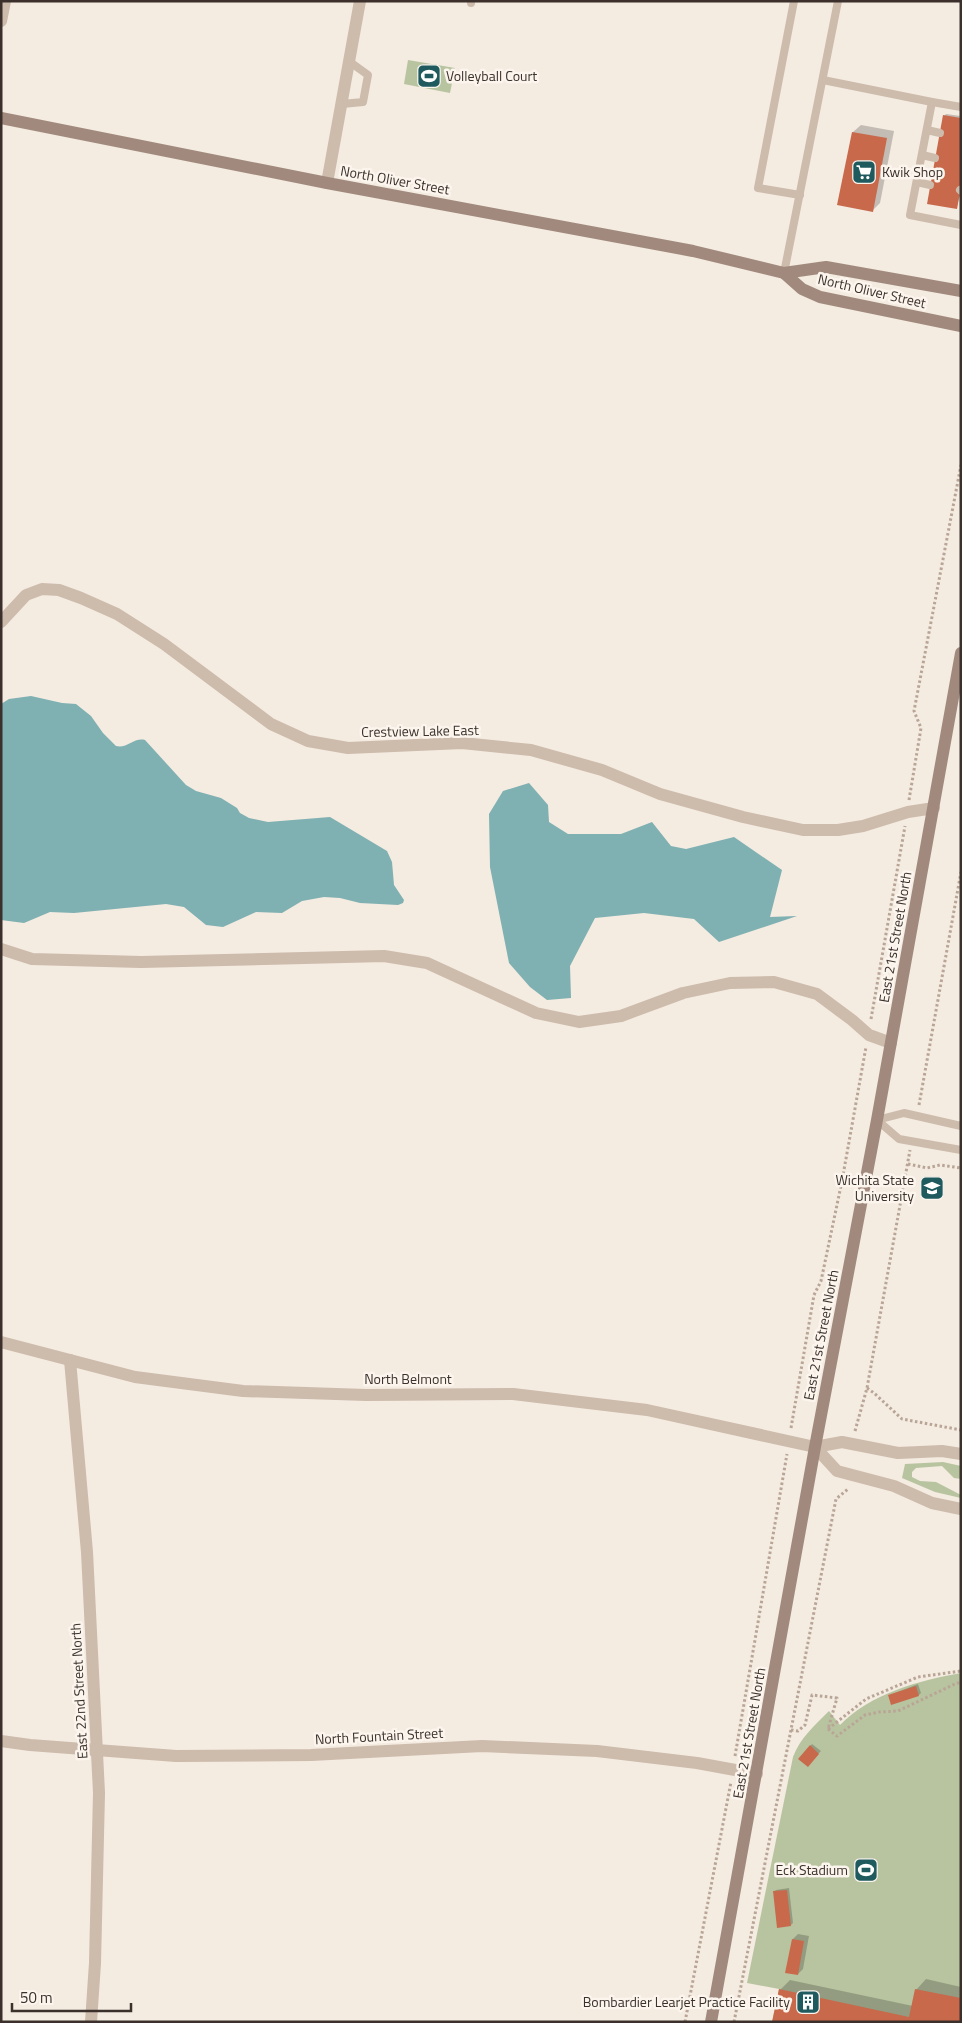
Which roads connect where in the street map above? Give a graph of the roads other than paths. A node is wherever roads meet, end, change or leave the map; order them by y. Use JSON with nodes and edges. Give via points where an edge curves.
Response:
{"nodes":[{"id":1,"x":5,"y":1,"type":"edge"},
{"id":2,"x":360,"y":1,"type":"edge"},
{"id":3,"x":794,"y":1,"type":"edge"},
{"id":4,"x":838,"y":1,"type":"edge"},
{"id":5,"x":1,"y":21,"type":"edge"},
{"id":6,"x":350,"y":62,"type":"junction"},
{"id":7,"x":823,"y":80,"type":"junction"},
{"id":8,"x":932,"y":102,"type":"junction"},
{"id":9,"x":342,"y":104,"type":"junction"},
{"id":10,"x":961,"y":107,"type":"edge"},
{"id":11,"x":1,"y":118,"type":"edge"},
{"id":12,"x":927,"y":130,"type":"junction"},
{"id":13,"x":940,"y":133,"type":"dead end"},
{"id":14,"x":922,"y":155,"type":"junction"},
{"id":15,"x":935,"y":158,"type":"dead end"},
{"id":16,"x":916,"y":182,"type":"junction"},
{"id":17,"x":327,"y":183,"type":"junction"},
{"id":18,"x":930,"y":185,"type":"dead end"},
{"id":19,"x":800,"y":195,"type":"junction"},
{"id":20,"x":961,"y":225,"type":"edge"},
{"id":21,"x":784,"y":273,"type":"junction"},
{"id":22,"x":961,"y":292,"type":"edge"},
{"id":23,"x":961,"y":326,"type":"edge"},
{"id":24,"x":1,"y":622,"type":"edge"},
{"id":25,"x":961,"y":654,"type":"edge"},
{"id":26,"x":934,"y":808,"type":"junction"},
{"id":27,"x":1,"y":949,"type":"edge"},
{"id":28,"x":891,"y":1043,"type":"junction"},
{"id":29,"x":877,"y":1120,"type":"junction"},
{"id":30,"x":961,"y":1126,"type":"edge"},
{"id":31,"x":961,"y":1150,"type":"edge"},
{"id":32,"x":1,"y":1342,"type":"edge"},
{"id":33,"x":70,"y":1360,"type":"junction"},
{"id":34,"x":815,"y":1447,"type":"junction"},
{"id":35,"x":961,"y":1454,"type":"edge"},
{"id":36,"x":961,"y":1509,"type":"edge"},
{"id":37,"x":1,"y":1741,"type":"edge"},
{"id":38,"x":97,"y":1750,"type":"junction"},
{"id":39,"x":757,"y":1774,"type":"junction"},
{"id":40,"x":92,"y":2022,"type":"edge"},
{"id":41,"x":711,"y":2022,"type":"edge"}],
"edges":[{"from":1,"to":5,"type":"street"},
{"from":2,"to":6,"type":"street"},
{"from":3,"to":19,"type":"lane","via":[[758,188]]},
{"from":4,"to":7,"type":"lane"},
{"from":6,"to":9,"type":"street"},
{"from":6,"to":9,"type":"lane","via":[[368,75],[363,102]]},
{"from":7,"to":8,"type":"lane"},
{"from":7,"to":19,"type":"lane"},
{"from":8,"to":10,"type":"lane"},
{"from":8,"to":12,"type":"lane"},
{"from":9,"to":17,"type":"street"},
{"from":11,"to":17,"type":"main road","name":"North Oliver Street"},
{"from":12,"to":13,"type":"lane"},
{"from":12,"to":14,"type":"lane"},
{"from":14,"to":15,"type":"lane"},
{"from":14,"to":16,"type":"lane"},
{"from":16,"to":18,"type":"lane"},
{"from":16,"to":20,"type":"lane","via":[[910,215]]},
{"from":17,"to":21,"type":"main road","name":"North Oliver Street","via":[[674,248]]},
{"from":19,"to":21,"type":"lane"},
{"from":21,"to":22,"type":"main road","name":"North Oliver Street","via":[[826,267]]},
{"from":21,"to":23,"type":"main road","name":"North Oliver Street","via":[[802,289],[820,297]]},
{"from":24,"to":26,"type":"street","name":"Crestview Lake East","via":[[26,595],[42,589],[58,590],[117,614],[164,644],[271,724],[308,741],[348,748],[462,743],[531,750],[602,770],[660,794],[803,830],[863,826],[908,812]]},
{"from":25,"to":26,"type":"main road","name":"East 21st Street North"},
{"from":26,"to":28,"type":"main road","name":"East 21st Street North"},
{"from":27,"to":28,"type":"street","via":[[32,959],[141,962],[384,956],[427,963],[536,1012],[579,1022],[621,1016],[683,994],[730,983],[774,982],[817,994],[868,1035]]},
{"from":28,"to":29,"type":"main road","name":"East 21st Street North"},
{"from":29,"to":30,"type":"lane","via":[[904,1113]]},
{"from":29,"to":31,"type":"lane","via":[[899,1139]]},
{"from":29,"to":34,"type":"main road","name":"East 21st Street North"},
{"from":32,"to":33,"type":"street","name":"North Belmont"},
{"from":33,"to":34,"type":"street","name":"North Belmont","via":[[135,1377],[243,1391],[366,1395],[513,1394],[647,1410]]},
{"from":33,"to":38,"type":"street","name":"East 22nd Street North","via":[[87,1552]]},
{"from":34,"to":35,"type":"street","via":[[842,1442],[898,1453],[942,1451]]},
{"from":34,"to":36,"type":"street","via":[[836,1470],[894,1486],[932,1503]]},
{"from":34,"to":39,"type":"main road","name":"East 21st Street North"},
{"from":37,"to":38,"type":"street","name":"North Fountain Street"},
{"from":38,"to":39,"type":"street","name":"North Fountain Street","via":[[176,1756],[301,1755],[482,1746],[605,1751],[696,1762]]},
{"from":38,"to":40,"type":"street","name":"East 22nd Street North","via":[[99,1793]]},
{"from":39,"to":41,"type":"main road","name":"East 21st Street North"}]}
